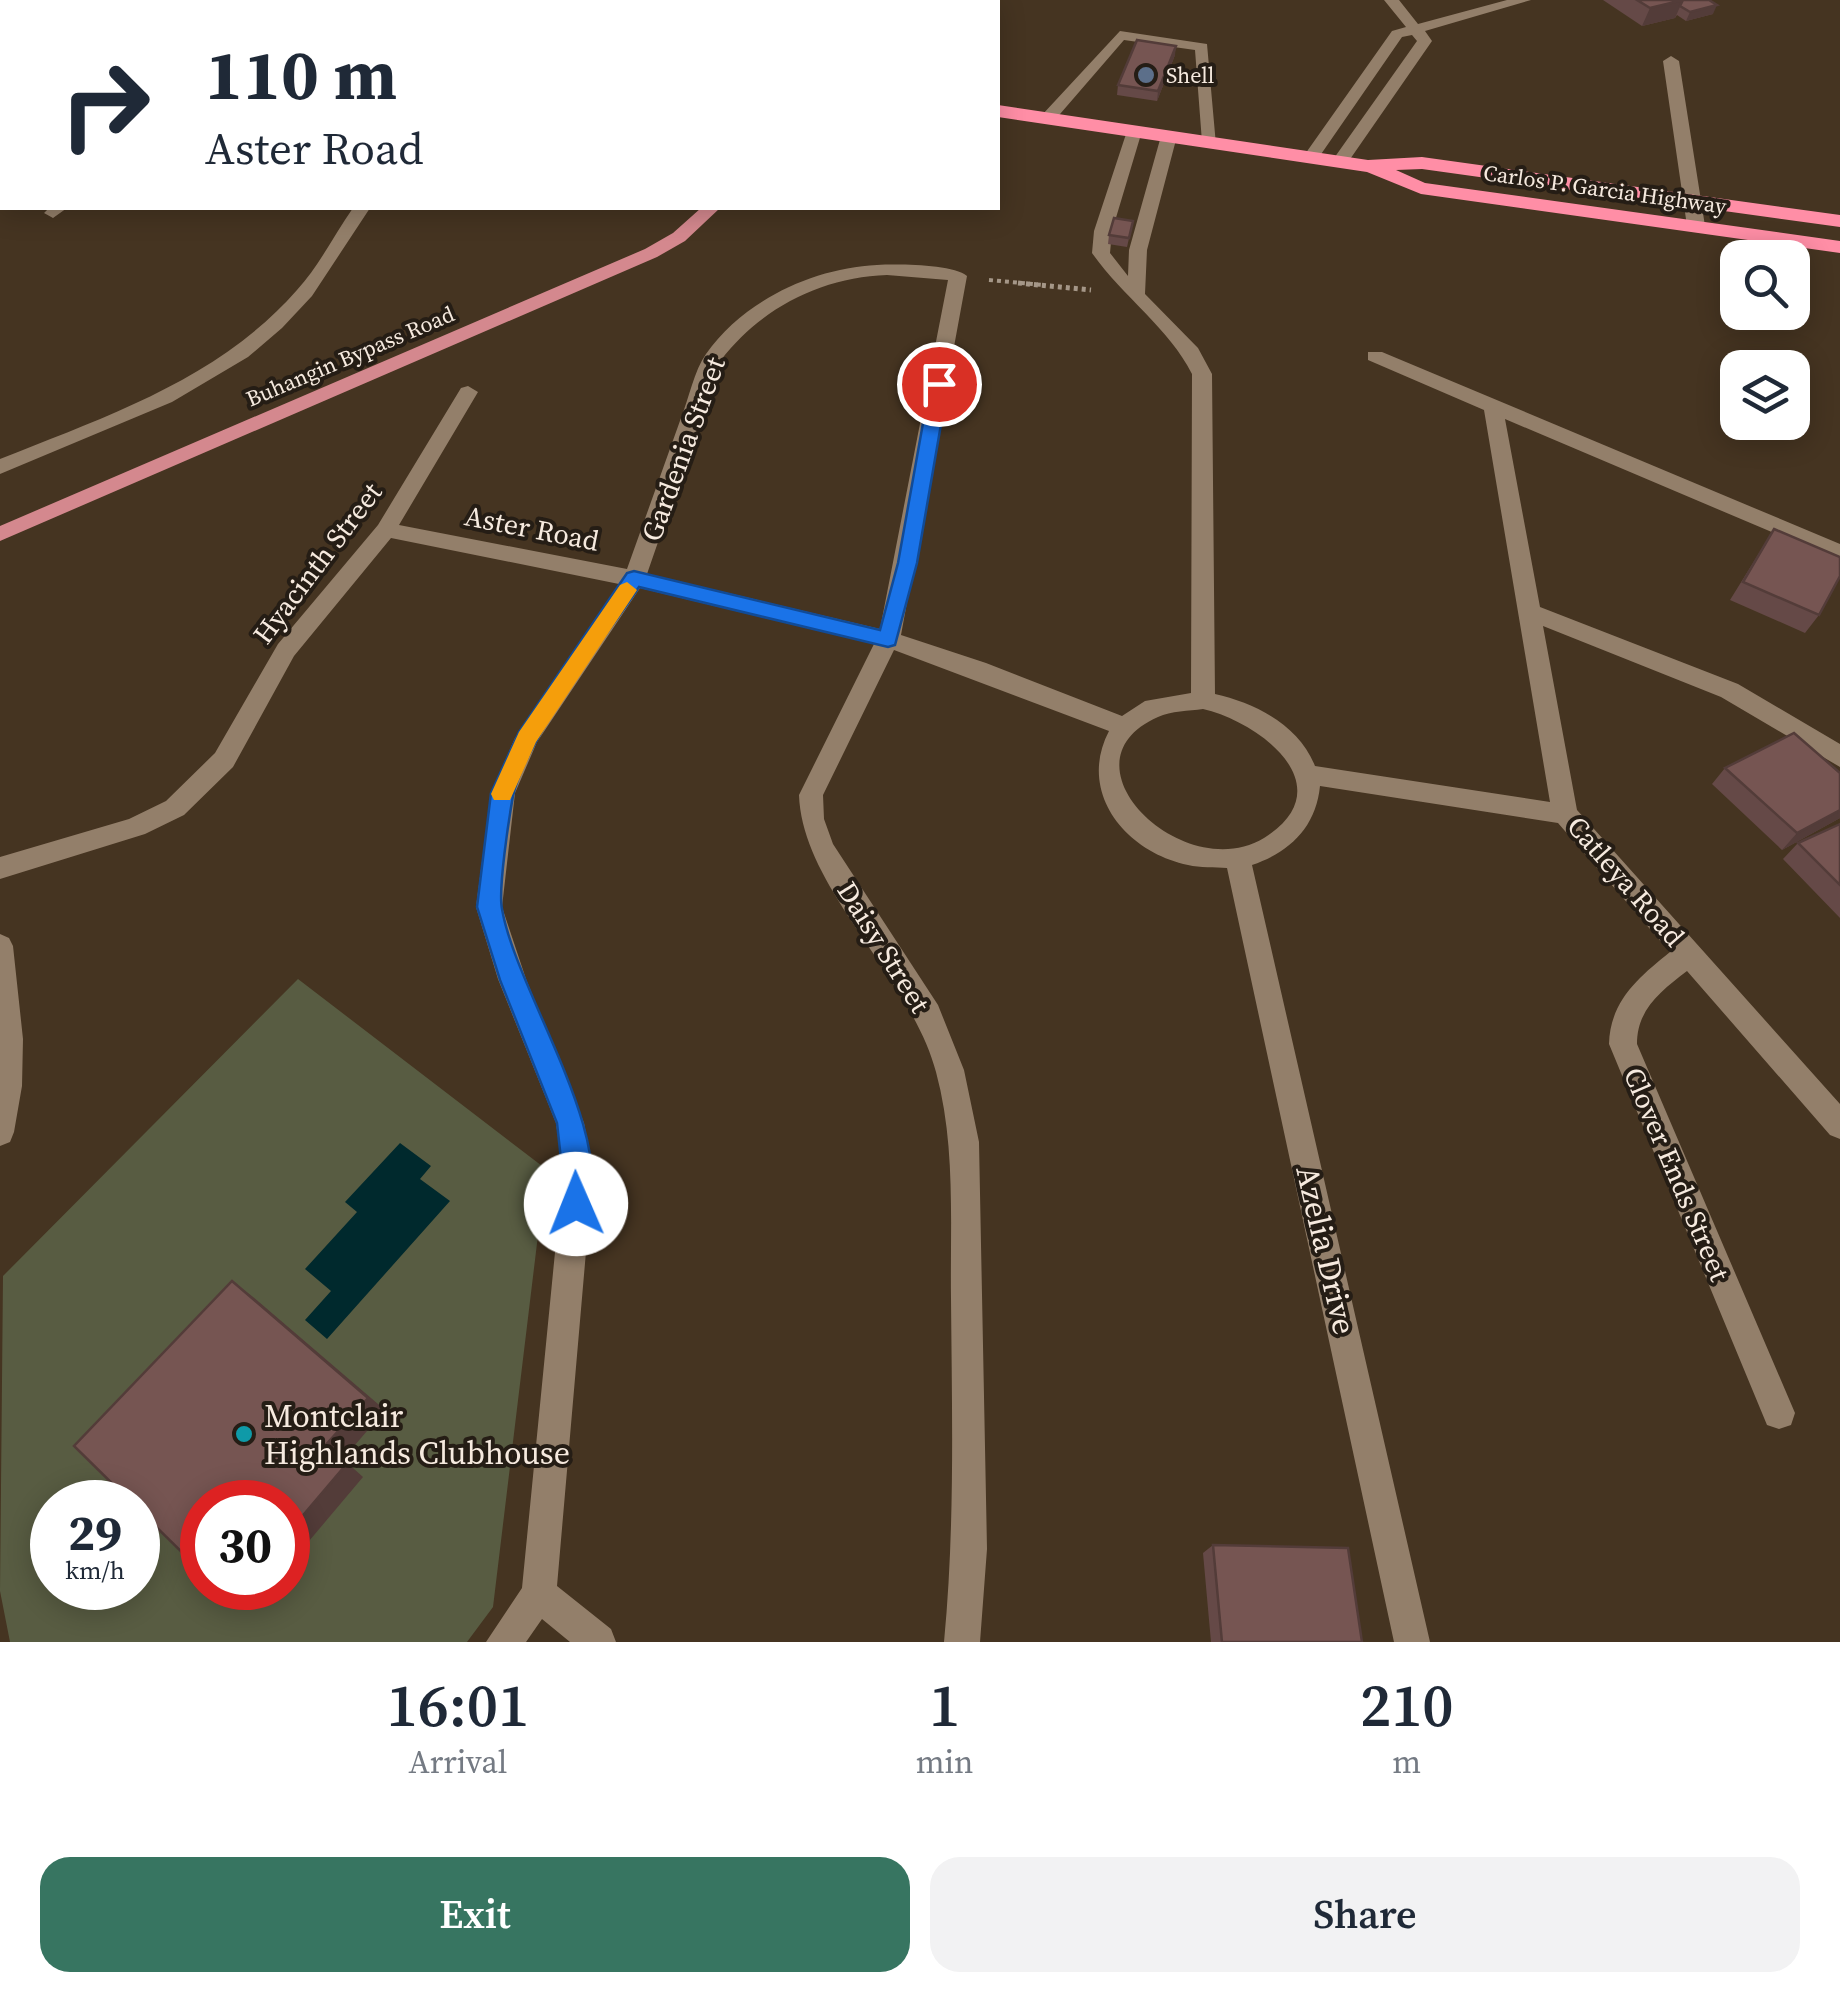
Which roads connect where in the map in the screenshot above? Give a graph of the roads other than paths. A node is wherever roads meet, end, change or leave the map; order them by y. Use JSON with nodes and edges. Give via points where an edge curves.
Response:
{"nodes":[{"id":1,"x":1390,"y":0,"type":"edge"},
{"id":2,"x":1524,"y":0,"type":"edge"},
{"id":3,"x":1413,"y":29,"type":"junction"},
{"id":4,"x":1670,"y":60,"type":"dead end"},
{"id":5,"x":1000,"y":111,"type":"edge"},
{"id":6,"x":1048,"y":118,"type":"junction"},
{"id":7,"x":1134,"y":131,"type":"junction"},
{"id":8,"x":1169,"y":136,"type":"junction"},
{"id":9,"x":1210,"y":142,"type":"junction"},
{"id":10,"x":1311,"y":157,"type":"junction"},
{"id":11,"x":1340,"y":162,"type":"junction"},
{"id":12,"x":1368,"y":166,"type":"junction"},
{"id":13,"x":1691,"y":200,"type":"junction"},
{"id":14,"x":359,"y":210,"type":"edge"},
{"id":15,"x":708,"y":210,"type":"edge"},
{"id":16,"x":1108,"y":216,"type":"junction"},
{"id":17,"x":1840,"y":220,"type":"edge"},
{"id":18,"x":1146,"y":222,"type":"junction"},
{"id":19,"x":1696,"y":226,"type":"junction"},
{"id":20,"x":1840,"y":247,"type":"edge"},
{"id":21,"x":958,"y":276,"type":"joint"},
{"id":22,"x":1137,"y":293,"type":"junction"},
{"id":23,"x":1375,"y":356,"type":"dead end"},
{"id":24,"x":468,"y":392,"type":"dead end"},
{"id":25,"x":1492,"y":406,"type":"junction"},
{"id":26,"x":0,"y":466,"type":"edge"},
{"id":27,"x":386,"y":530,"type":"junction"},
{"id":28,"x":0,"y":534,"type":"edge"},
{"id":29,"x":1840,"y":553,"type":"edge"},
{"id":30,"x":634,"y":578,"type":"junction"},
{"id":31,"x":1529,"y":612,"type":"junction"},
{"id":32,"x":888,"y":640,"type":"junction"},
{"id":33,"x":1202,"y":700,"type":"junction"},
{"id":34,"x":1124,"y":727,"type":"junction"},
{"id":35,"x":1840,"y":756,"type":"edge"},
{"id":36,"x":1306,"y":774,"type":"junction"},
{"id":37,"x":1564,"y":814,"type":"junction"},
{"id":38,"x":1238,"y":858,"type":"junction"},
{"id":39,"x":0,"y":868,"type":"edge"},
{"id":40,"x":0,"y":946,"type":"edge"},
{"id":41,"x":1689,"y":952,"type":"junction"},
{"id":42,"x":1840,"y":1125,"type":"edge"},
{"id":43,"x":0,"y":1132,"type":"edge"},
{"id":44,"x":1779,"y":1414,"type":"dead end"},
{"id":45,"x":539,"y":1594,"type":"junction"},
{"id":46,"x":504,"y":1642,"type":"edge"},
{"id":47,"x":598,"y":1642,"type":"edge"},
{"id":48,"x":962,"y":1642,"type":"edge"},
{"id":49,"x":1412,"y":1642,"type":"edge"}],
"edges":[{"from":1,"to":3,"type":"street"},
{"from":2,"to":3,"type":"street"},
{"from":3,"to":10,"type":"street","via":[[1398,34]]},
{"from":3,"to":11,"type":"street","via":[[1424,41]]},
{"from":4,"to":13,"type":"street"},
{"from":5,"to":6,"type":"highway","name":"Carlos P. Garcia Highway"},
{"from":6,"to":7,"type":"highway","name":"Carlos P. Garcia Highway"},
{"from":6,"to":9,"type":"street","via":[[1120,35],[1202,47]]},
{"from":7,"to":8,"type":"highway","name":"Carlos P. Garcia Highway"},
{"from":7,"to":16,"type":"street"},
{"from":8,"to":9,"type":"highway","name":"Carlos P. Garcia Highway"},
{"from":8,"to":18,"type":"street"},
{"from":9,"to":10,"type":"highway","name":"Carlos P. Garcia Highway"},
{"from":10,"to":11,"type":"highway","name":"Carlos P. Garcia Highway"},
{"from":11,"to":12,"type":"highway","name":"Carlos P. Garcia Highway"},
{"from":12,"to":13,"type":"highway","name":"Carlos P. Garcia Highway","via":[[1422,163]]},
{"from":12,"to":19,"type":"highway","name":"Carlos P. Garcia Highway","via":[[1422,188]]},
{"from":13,"to":17,"type":"highway","name":"Carlos P. Garcia Highway"},
{"from":13,"to":19,"type":"street"},
{"from":14,"to":26,"type":"street","via":[[306,293],[266,332],[164,398]]},
{"from":15,"to":28,"type":"main road","name":"Buhangin Bypass Road","via":[[651,253]]},
{"from":16,"to":18,"type":"street"},
{"from":16,"to":22,"type":"street","via":[[1102,253]]},
{"from":18,"to":22,"type":"street"},
{"from":19,"to":20,"type":"highway","name":"Carlos P. Garcia Highway"},
{"from":21,"to":30,"type":"street","name":"Gardenia Street","via":[[864,271],[802,290],[738,324],[712,359]]},
{"from":21,"to":32,"type":"street","name":"Daisy Street","via":[[908,563]]},
{"from":22,"to":33,"type":"street","via":[[1191,352],[1202,374]]},
{"from":23,"to":25,"type":"street"},
{"from":24,"to":27,"type":"street","name":"Hyacinth Street"},
{"from":25,"to":29,"type":"street"},
{"from":25,"to":31,"type":"street","name":"Catleya Road"},
{"from":27,"to":30,"type":"street","name":"Aster Road"},
{"from":27,"to":39,"type":"street","name":"Hyacinth Street","via":[[286,650],[224,760],[175,808]]},
{"from":30,"to":32,"type":"street","name":"Aster Road"},
{"from":30,"to":45,"type":"street","name":"Gardenia Street","via":[[527,738],[502,793],[494,850],[489,907],[570,1123],[578,1171]]},
{"from":31,"to":35,"type":"street","via":[[1755,704]]},
{"from":31,"to":37,"type":"street","name":"Catleya Road"},
{"from":32,"to":34,"type":"street","name":"Aster Road"},
{"from":32,"to":48,"type":"street","name":"Daisy Street","via":[[812,795],[812,819],[822,848],[928,1014],[950,1070],[964,1142],[970,1548]]},
{"from":33,"to":34,"type":"street","via":[[1150,708]]},
{"from":33,"to":36,"type":"street","via":[[1268,724],[1286,738]]},
{"from":34,"to":38,"type":"street","via":[[1111,744],[1108,786],[1117,808],[1156,843],[1182,854]]},
{"from":36,"to":37,"type":"street"},
{"from":36,"to":38,"type":"street","via":[[1308,797],[1286,836]]},
{"from":37,"to":41,"type":"street","name":"Catleya Road"},
{"from":38,"to":49,"type":"street","name":"Azelia Drive"},
{"from":40,"to":43,"type":"street","via":[[10,1042]]},
{"from":41,"to":42,"type":"street","name":"Catleya Road"},
{"from":41,"to":44,"type":"street","name":"Clover Ends Street","via":[[1635,999],[1621,1028],[1623,1044]]},
{"from":45,"to":46,"type":"street"},
{"from":45,"to":47,"type":"street"}]}
